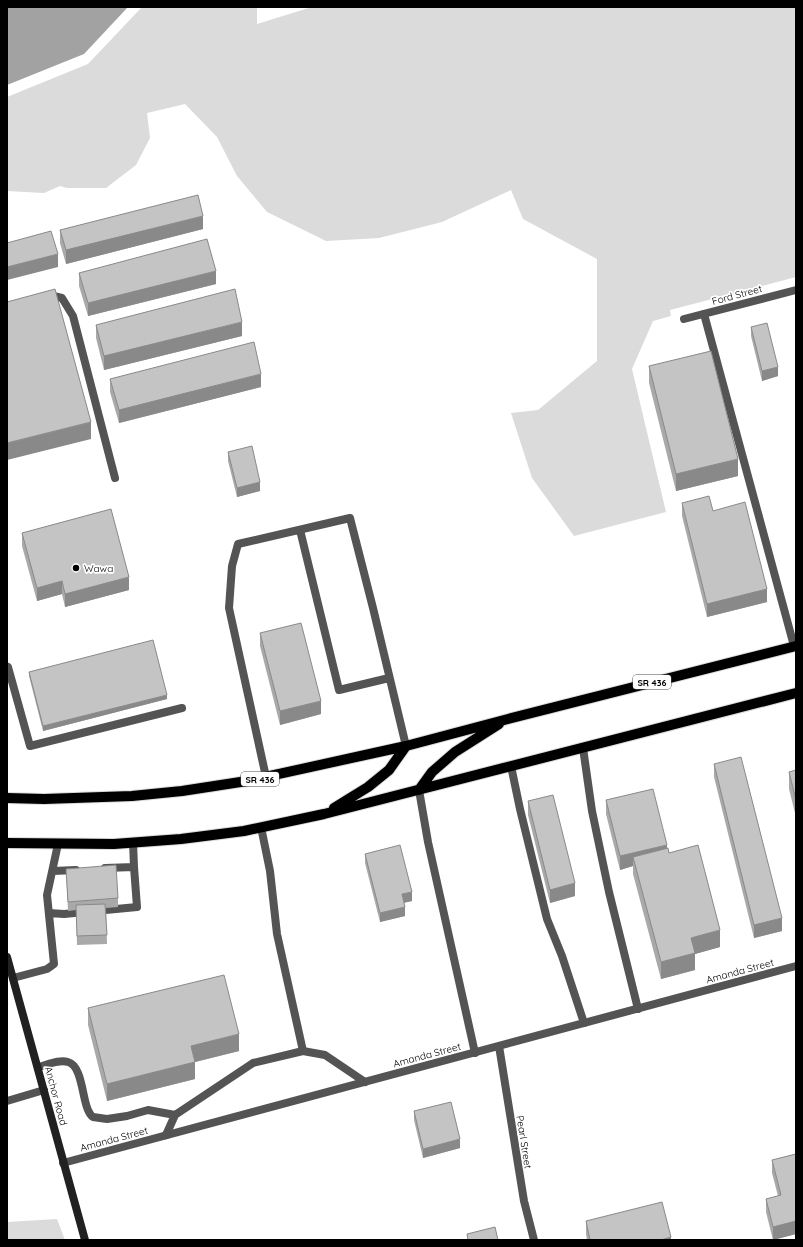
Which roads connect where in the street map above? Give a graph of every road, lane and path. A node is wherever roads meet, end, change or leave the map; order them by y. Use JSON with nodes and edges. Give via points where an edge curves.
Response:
{"nodes":[{"id":1,"x":796,"y":290,"type":"edge"},
{"id":2,"x":42,"y":293,"type":"edge"},
{"id":3,"x":704,"y":314,"type":"junction"},
{"id":4,"x":684,"y":319,"type":"dead end"},
{"id":5,"x":115,"y":478,"type":"dead end"},
{"id":6,"x":300,"y":530,"type":"junction"},
{"id":7,"x":795,"y":646,"type":"edge"},
{"id":8,"x":8,"y":667,"type":"edge"},
{"id":9,"x":389,"y":678,"type":"junction"},
{"id":10,"x":796,"y":693,"type":"edge"},
{"id":11,"x":182,"y":708,"type":"dead end"},
{"id":12,"x":508,"y":719,"type":"junction"},
{"id":13,"x":406,"y":746,"type":"junction"},
{"id":14,"x":583,"y":748,"type":"junction"},
{"id":15,"x":511,"y":766,"type":"junction"},
{"id":16,"x":266,"y":777,"type":"junction"},
{"id":17,"x":419,"y":790,"type":"junction"},
{"id":18,"x":7,"y":798,"type":"edge"},
{"id":19,"x":324,"y":814,"type":"junction"},
{"id":20,"x":261,"y":827,"type":"junction"},
{"id":21,"x":133,"y":842,"type":"junction"},
{"id":22,"x":7,"y":843,"type":"edge"},
{"id":23,"x":58,"y":844,"type":"junction"},
{"id":24,"x":134,"y":867,"type":"junction"},
{"id":25,"x":100,"y":868,"type":"edge"},
{"id":26,"x":84,"y":869,"type":"edge"},
{"id":27,"x":53,"y":871,"type":"junction"},
{"id":28,"x":49,"y":913,"type":"junction"},
{"id":29,"x":7,"y":957,"type":"edge"},
{"id":30,"x":796,"y":966,"type":"edge"},
{"id":31,"x":13,"y":978,"type":"junction"},
{"id":32,"x":638,"y":1009,"type":"junction"},
{"id":33,"x":584,"y":1023,"type":"junction"},
{"id":34,"x":499,"y":1046,"type":"junction"},
{"id":35,"x":303,"y":1051,"type":"junction"},
{"id":36,"x":475,"y":1053,"type":"junction"},
{"id":37,"x":38,"y":1067,"type":"junction"},
{"id":38,"x":365,"y":1082,"type":"junction"},
{"id":39,"x":44,"y":1090,"type":"junction"},
{"id":40,"x":7,"y":1101,"type":"edge"},
{"id":41,"x":176,"y":1115,"type":"junction"},
{"id":42,"x":166,"y":1135,"type":"junction"},
{"id":43,"x":63,"y":1163,"type":"junction"},
{"id":44,"x":85,"y":1240,"type":"edge"},
{"id":45,"x":534,"y":1240,"type":"edge"}],
"edges":[{"from":1,"to":3,"type":"street","name":"Ford Street"},
{"from":2,"to":5,"type":"street","via":[[62,298],[73,316]]},
{"from":3,"to":4,"type":"street","name":"Ford Street"},
{"from":3,"to":7,"type":"street"},
{"from":6,"to":9,"type":"street","via":[[350,518]]},
{"from":6,"to":9,"type":"street","via":[[339,690]]},
{"from":6,"to":16,"type":"street","via":[[238,544],[232,566],[229,608]]},
{"from":7,"to":12,"type":"main road","number":"SR 436"},
{"from":8,"to":11,"type":"street","via":[[30,746]]},
{"from":9,"to":13,"type":"street"},
{"from":10,"to":14,"type":"main road"},
{"from":12,"to":13,"type":"main road","number":"SR 436"},
{"from":12,"to":17,"type":"main road","via":[[455,752],[432,772]]},
{"from":13,"to":16,"type":"main road","number":"SR 436"},
{"from":13,"to":19,"type":"main road","via":[[389,770],[368,787]]},
{"from":14,"to":15,"type":"main road"},
{"from":14,"to":32,"type":"street","via":[[592,811],[609,892]]},
{"from":15,"to":17,"type":"main road"},
{"from":15,"to":33,"type":"street","via":[[547,919]]},
{"from":16,"to":18,"type":"main road","number":"SR 436","via":[[182,791],[132,796]]},
{"from":17,"to":19,"type":"main road"},
{"from":17,"to":36,"type":"street","via":[[428,842]]},
{"from":19,"to":20,"type":"main road"},
{"from":20,"to":21,"type":"main road","via":[[181,839]]},
{"from":20,"to":35,"type":"street","via":[[270,871],[277,934]]},
{"from":21,"to":23,"type":"main road"},
{"from":21,"to":24,"type":"street"},
{"from":22,"to":23,"type":"main road"},
{"from":23,"to":27,"type":"street"},
{"from":24,"to":25,"type":"street"},
{"from":24,"to":28,"type":"street","via":[[137,907],[64,914]]},
{"from":26,"to":27,"type":"street"},
{"from":27,"to":28,"type":"street","via":[[47,895]]},
{"from":28,"to":31,"type":"street","via":[[54,964],[47,969]]},
{"from":29,"to":31,"type":"street","name":"Anchor Road"},
{"from":30,"to":32,"type":"street","name":"Amanda Street"},
{"from":31,"to":37,"type":"street","name":"Anchor Road"},
{"from":32,"to":33,"type":"street","name":"Amanda Street"},
{"from":33,"to":34,"type":"street","name":"Amanda Street"},
{"from":34,"to":36,"type":"street","name":"Amanda Street"},
{"from":34,"to":45,"type":"street","name":"Pearl Street","via":[[524,1201]]},
{"from":35,"to":38,"type":"street","via":[[325,1056]]},
{"from":35,"to":41,"type":"street","via":[[253,1063]]},
{"from":36,"to":38,"type":"street","name":"Amanda Street"},
{"from":37,"to":39,"type":"street","name":"Anchor Road"},
{"from":37,"to":41,"type":"street","via":[[58,1061],[69,1062],[74,1066],[88,1112],[93,1117],[107,1119],[148,1110]]},
{"from":38,"to":42,"type":"street","name":"Amanda Street"},
{"from":39,"to":40,"type":"street"},
{"from":39,"to":43,"type":"street","name":"Anchor Road"},
{"from":41,"to":42,"type":"street"},
{"from":42,"to":43,"type":"street","name":"Amanda Street"},
{"from":43,"to":44,"type":"street","name":"Anchor Road"}]}
